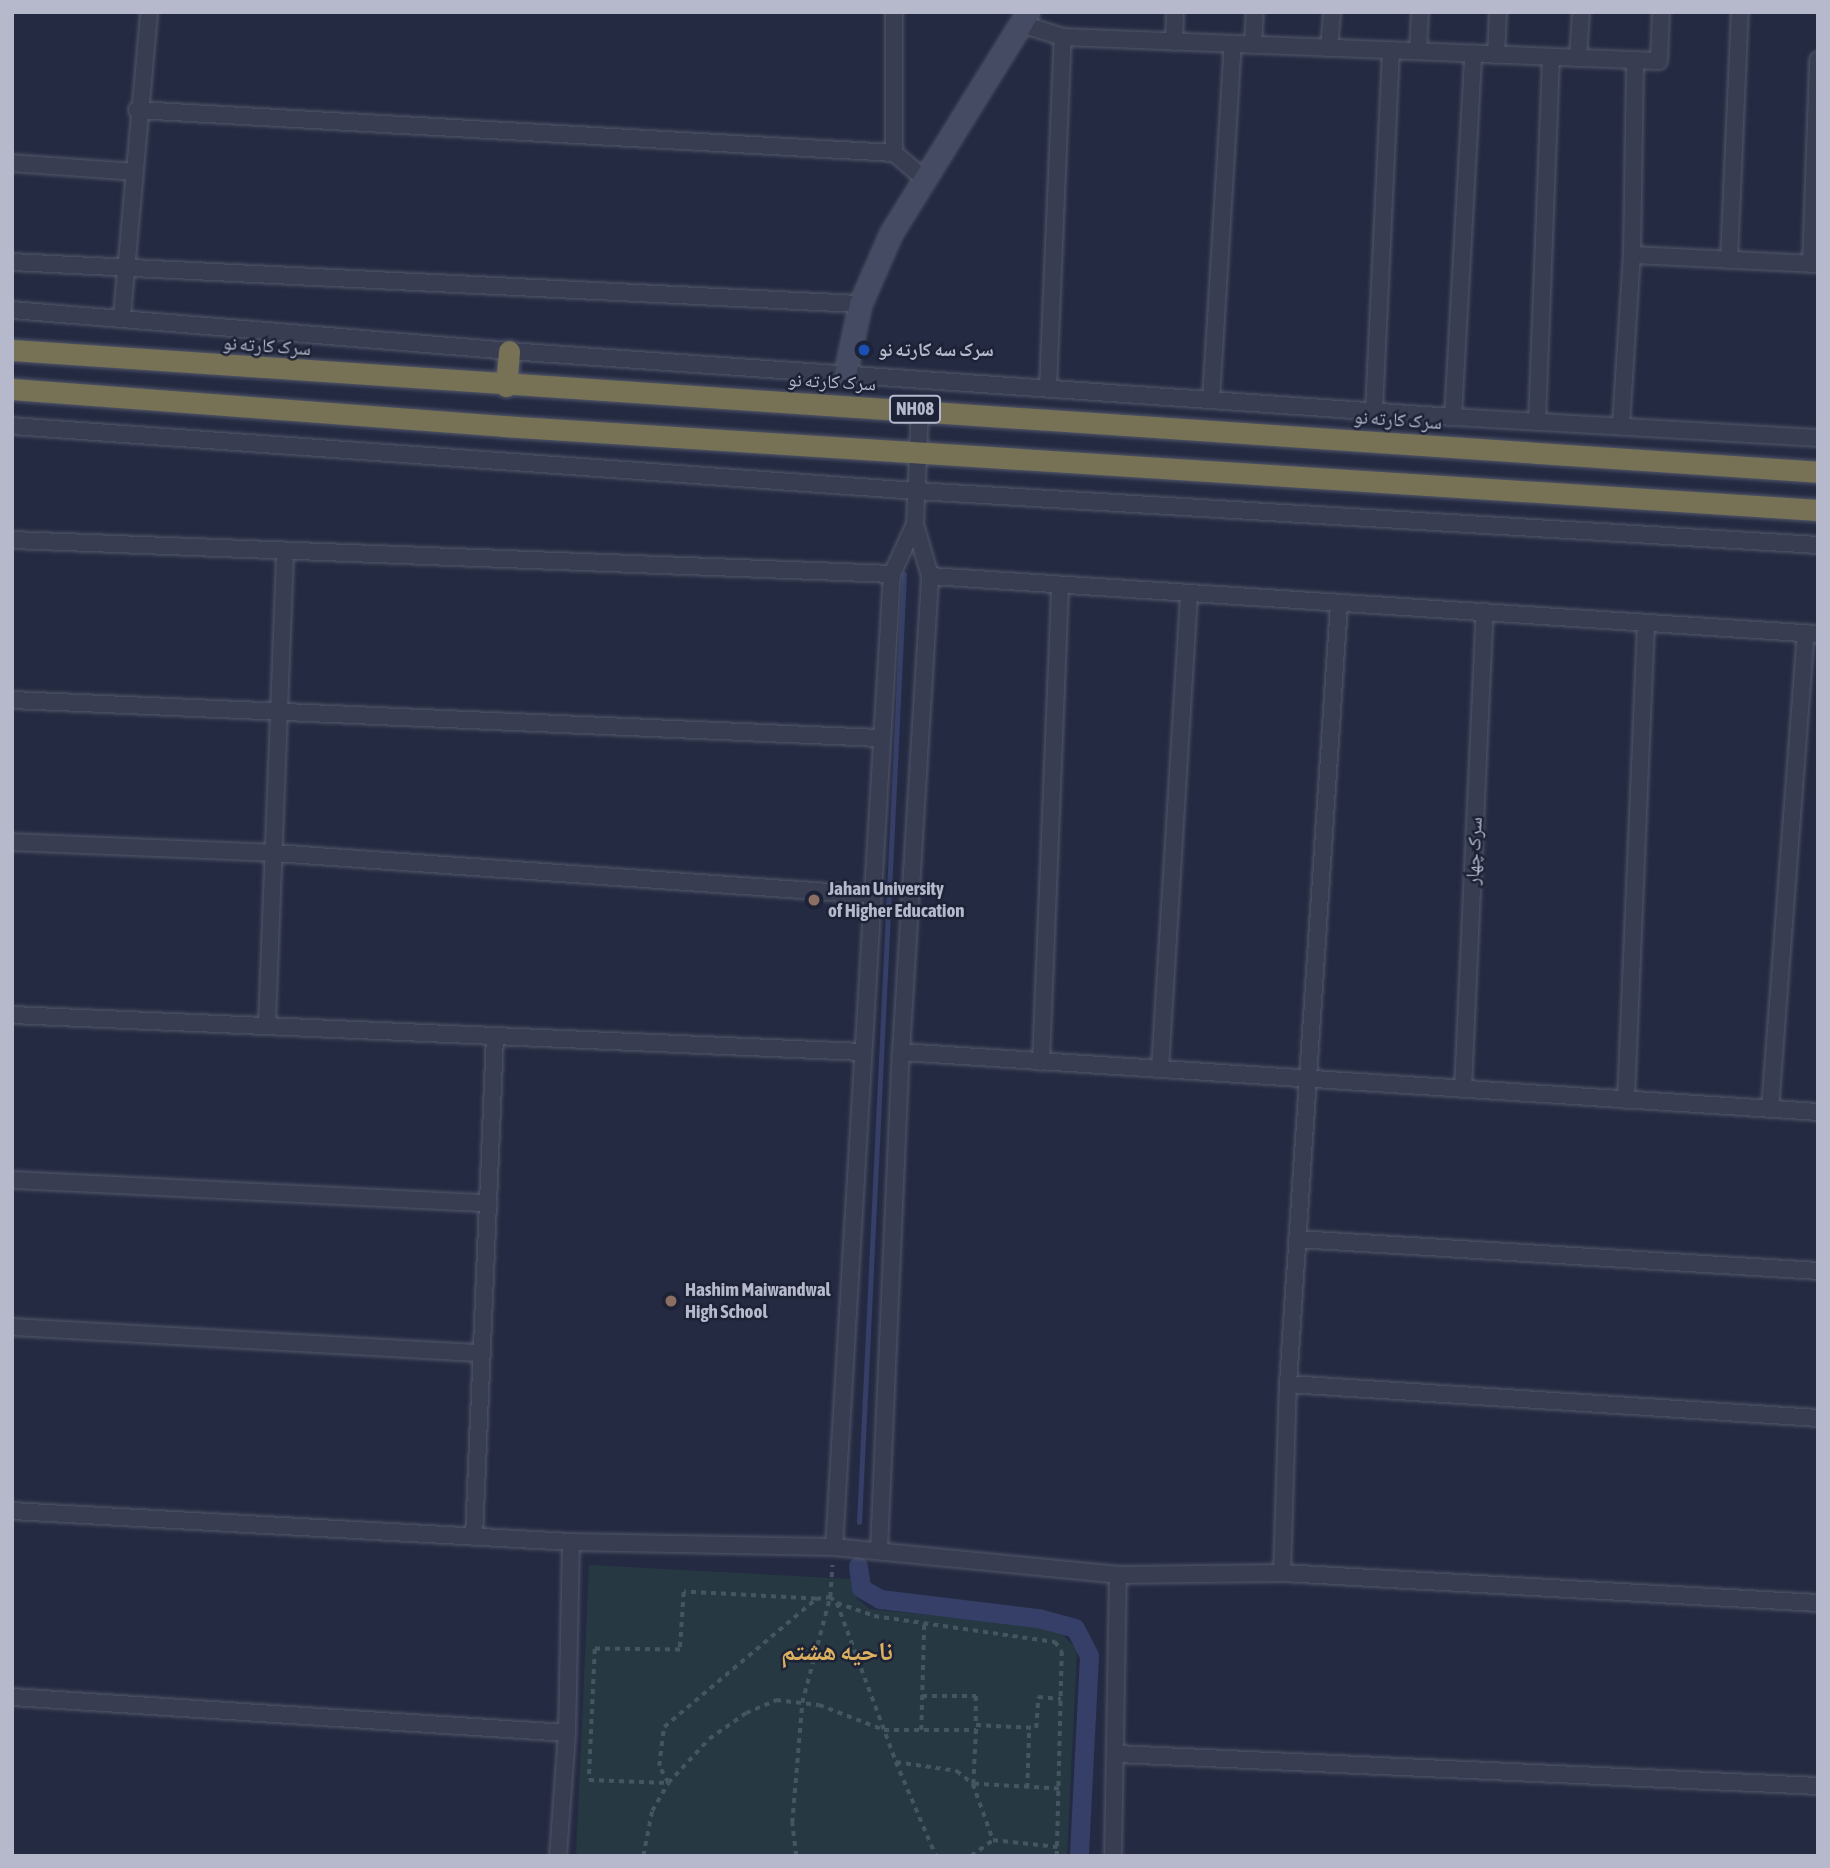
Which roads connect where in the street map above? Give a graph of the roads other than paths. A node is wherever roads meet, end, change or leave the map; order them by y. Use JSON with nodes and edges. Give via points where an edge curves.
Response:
{"nodes":[{"id":1,"x":149,"y":12,"type":"edge"},
{"id":2,"x":894,"y":12,"type":"edge"},
{"id":3,"x":1175,"y":12,"type":"edge"},
{"id":4,"x":1255,"y":12,"type":"edge"},
{"id":5,"x":1332,"y":12,"type":"edge"},
{"id":6,"x":1420,"y":12,"type":"edge"},
{"id":7,"x":1498,"y":12,"type":"edge"},
{"id":8,"x":1581,"y":12,"type":"edge"},
{"id":9,"x":1661,"y":12,"type":"edge"},
{"id":10,"x":1740,"y":12,"type":"edge"},
{"id":11,"x":1025,"y":18,"type":"edge"},
{"id":12,"x":1063,"y":37,"type":"junction"},
{"id":13,"x":1174,"y":42,"type":"junction"},
{"id":14,"x":1233,"y":44,"type":"junction"},
{"id":15,"x":1253,"y":45,"type":"junction"},
{"id":16,"x":1329,"y":48,"type":"junction"},
{"id":17,"x":1391,"y":50,"type":"junction"},
{"id":18,"x":1418,"y":51,"type":"junction"},
{"id":19,"x":1473,"y":54,"type":"junction"},
{"id":20,"x":1496,"y":55,"type":"junction"},
{"id":21,"x":1550,"y":57,"type":"junction"},
{"id":22,"x":1578,"y":58,"type":"junction"},
{"id":23,"x":1635,"y":60,"type":"junction"},
{"id":24,"x":1818,"y":60,"type":"edge"},
{"id":25,"x":137,"y":110,"type":"junction"},
{"id":26,"x":894,"y":153,"type":"junction"},
{"id":27,"x":12,"y":163,"type":"edge"},
{"id":28,"x":135,"y":172,"type":"junction"},
{"id":29,"x":925,"y":179,"type":"junction"},
{"id":30,"x":1632,"y":255,"type":"junction"},
{"id":31,"x":1729,"y":260,"type":"junction"},
{"id":32,"x":12,"y":262,"type":"edge"},
{"id":33,"x":1814,"y":264,"type":"edge"},
{"id":34,"x":126,"y":269,"type":"junction"},
{"id":35,"x":860,"y":304,"type":"junction"},
{"id":36,"x":12,"y":310,"type":"edge"},
{"id":37,"x":122,"y":316,"type":"junction"},
{"id":38,"x":12,"y":350,"type":"edge"},
{"id":39,"x":509,"y":351,"type":"junction"},
{"id":40,"x":845,"y":374,"type":"junction"},
{"id":41,"x":506,"y":386,"type":"junction"},
{"id":42,"x":1048,"y":388,"type":"junction"},
{"id":43,"x":12,"y":389,"type":"edge"},
{"id":44,"x":1211,"y":400,"type":"junction"},
{"id":45,"x":920,"y":410,"type":"junction"},
{"id":46,"x":1374,"y":411,"type":"junction"},
{"id":47,"x":1453,"y":417,"type":"junction"},
{"id":48,"x":1537,"y":422,"type":"junction"},
{"id":49,"x":1621,"y":424,"type":"junction"},
{"id":50,"x":12,"y":426,"type":"edge"},
{"id":51,"x":1818,"y":438,"type":"edge"},
{"id":52,"x":919,"y":451,"type":"junction"},
{"id":53,"x":1818,"y":472,"type":"edge"},
{"id":54,"x":917,"y":491,"type":"junction"},
{"id":55,"x":1818,"y":510,"type":"edge"},
{"id":56,"x":915,"y":524,"type":"junction"},
{"id":57,"x":12,"y":540,"type":"edge"},
{"id":58,"x":1818,"y":545,"type":"edge"},
{"id":59,"x":285,"y":553,"type":"junction"},
{"id":60,"x":892,"y":574,"type":"junction"},
{"id":61,"x":930,"y":576,"type":"junction"},
{"id":62,"x":1060,"y":585,"type":"junction"},
{"id":63,"x":1189,"y":593,"type":"junction"},
{"id":64,"x":1339,"y":603,"type":"junction"},
{"id":65,"x":1485,"y":612,"type":"junction"},
{"id":66,"x":1646,"y":623,"type":"junction"},
{"id":67,"x":1812,"y":633,"type":"edge"},
{"id":68,"x":12,"y":700,"type":"edge"},
{"id":69,"x":281,"y":711,"type":"junction"},
{"id":70,"x":880,"y":738,"type":"junction"},
{"id":71,"x":12,"y":842,"type":"edge"},
{"id":72,"x":274,"y":853,"type":"junction"},
{"id":73,"x":872,"y":895,"type":"junction"},
{"id":74,"x":12,"y":1015,"type":"edge"},
{"id":75,"x":267,"y":1024,"type":"junction"},
{"id":76,"x":495,"y":1040,"type":"junction"},
{"id":77,"x":862,"y":1052,"type":"junction"},
{"id":78,"x":901,"y":1052,"type":"junction"},
{"id":79,"x":1041,"y":1062,"type":"junction"},
{"id":80,"x":1160,"y":1069,"type":"junction"},
{"id":81,"x":1308,"y":1079,"type":"junction"},
{"id":82,"x":1463,"y":1089,"type":"junction"},
{"id":83,"x":1626,"y":1100,"type":"junction"},
{"id":84,"x":1770,"y":1109,"type":"junction"},
{"id":85,"x":1818,"y":1112,"type":"edge"},
{"id":86,"x":12,"y":1180,"type":"edge"},
{"id":87,"x":488,"y":1203,"type":"junction"},
{"id":88,"x":1297,"y":1239,"type":"junction"},
{"id":89,"x":1818,"y":1271,"type":"edge"},
{"id":90,"x":12,"y":1327,"type":"edge"},
{"id":91,"x":482,"y":1353,"type":"junction"},
{"id":92,"x":1288,"y":1384,"type":"junction"},
{"id":93,"x":1818,"y":1418,"type":"edge"},
{"id":94,"x":12,"y":1511,"type":"edge"},
{"id":95,"x":474,"y":1537,"type":"junction"},
{"id":96,"x":571,"y":1542,"type":"junction"},
{"id":97,"x":834,"y":1548,"type":"junction"},
{"id":98,"x":879,"y":1550,"type":"junction"},
{"id":99,"x":1282,"y":1573,"type":"junction"},
{"id":100,"x":1118,"y":1575,"type":"junction"},
{"id":101,"x":1818,"y":1603,"type":"edge"},
{"id":102,"x":12,"y":1697,"type":"edge"},
{"id":103,"x":567,"y":1733,"type":"junction"},
{"id":104,"x":1117,"y":1754,"type":"junction"},
{"id":105,"x":1818,"y":1786,"type":"edge"},
{"id":106,"x":558,"y":1856,"type":"edge"},
{"id":107,"x":1113,"y":1856,"type":"edge"}],
"edges":[{"from":1,"to":25,"type":"street"},
{"from":2,"to":26,"type":"street"},
{"from":3,"to":13,"type":"street"},
{"from":4,"to":15,"type":"street"},
{"from":5,"to":16,"type":"street"},
{"from":6,"to":18,"type":"street"},
{"from":7,"to":20,"type":"street"},
{"from":8,"to":22,"type":"street"},
{"from":9,"to":23,"type":"street","via":[[1659,61]]},
{"from":10,"to":31,"type":"street"},
{"from":11,"to":12,"type":"street"},
{"from":11,"to":29,"type":"street"},
{"from":12,"to":13,"type":"street"},
{"from":12,"to":42,"type":"street"},
{"from":13,"to":14,"type":"street"},
{"from":14,"to":15,"type":"street"},
{"from":14,"to":44,"type":"street"},
{"from":15,"to":16,"type":"street"},
{"from":16,"to":17,"type":"street"},
{"from":17,"to":18,"type":"street"},
{"from":17,"to":46,"type":"street"},
{"from":18,"to":19,"type":"street"},
{"from":19,"to":20,"type":"street"},
{"from":19,"to":47,"type":"street"},
{"from":20,"to":21,"type":"street"},
{"from":21,"to":22,"type":"street"},
{"from":21,"to":48,"type":"street"},
{"from":22,"to":23,"type":"street"},
{"from":23,"to":30,"type":"street"},
{"from":24,"to":33,"type":"street"},
{"from":25,"to":26,"type":"street"},
{"from":25,"to":28,"type":"street"},
{"from":26,"to":29,"type":"street"},
{"from":27,"to":28,"type":"street"},
{"from":28,"to":34,"type":"street"},
{"from":29,"to":35,"type":"street","via":[[891,233]]},
{"from":30,"to":31,"type":"street"},
{"from":30,"to":49,"type":"street"},
{"from":31,"to":33,"type":"street"},
{"from":32,"to":34,"type":"street"},
{"from":34,"to":35,"type":"street"},
{"from":34,"to":37,"type":"street"},
{"from":35,"to":40,"type":"street"},
{"from":36,"to":37,"type":"street"},
{"from":37,"to":39,"type":"street"},
{"from":38,"to":41,"type":"highway","name":"سرک کارته نو","number":"NH08"},
{"from":39,"to":40,"type":"street"},
{"from":39,"to":41,"type":"highway"},
{"from":40,"to":42,"type":"street"},
{"from":41,"to":45,"type":"highway","name":"سرک کارته نو","number":"NH08"},
{"from":42,"to":44,"type":"street"},
{"from":43,"to":52,"type":"highway","number":"NH08"},
{"from":44,"to":46,"type":"street"},
{"from":45,"to":52,"type":"street"},
{"from":45,"to":53,"type":"highway","name":"سرک کارته نو","number":"NH08"},
{"from":46,"to":47,"type":"street"},
{"from":47,"to":48,"type":"street"},
{"from":48,"to":49,"type":"street"},
{"from":49,"to":51,"type":"street"},
{"from":50,"to":54,"type":"street"},
{"from":52,"to":54,"type":"street"},
{"from":52,"to":55,"type":"highway","number":"NH08"},
{"from":54,"to":56,"type":"street"},
{"from":54,"to":58,"type":"street"},
{"from":56,"to":60,"type":"street"},
{"from":56,"to":61,"type":"street"},
{"from":57,"to":59,"type":"street"},
{"from":59,"to":60,"type":"street"},
{"from":59,"to":69,"type":"street"},
{"from":60,"to":70,"type":"street"},
{"from":61,"to":62,"type":"street"},
{"from":61,"to":78,"type":"street"},
{"from":62,"to":63,"type":"street"},
{"from":62,"to":79,"type":"street"},
{"from":63,"to":64,"type":"street"},
{"from":63,"to":80,"type":"street"},
{"from":64,"to":65,"type":"street"},
{"from":64,"to":81,"type":"street"},
{"from":65,"to":66,"type":"street"},
{"from":65,"to":82,"type":"street","name":"سرک چهار"},
{"from":66,"to":67,"type":"street"},
{"from":66,"to":83,"type":"street"},
{"from":67,"to":84,"type":"street"},
{"from":68,"to":69,"type":"street"},
{"from":69,"to":70,"type":"street"},
{"from":69,"to":72,"type":"street"},
{"from":70,"to":73,"type":"street"},
{"from":71,"to":72,"type":"street"},
{"from":72,"to":73,"type":"street"},
{"from":72,"to":75,"type":"street"},
{"from":73,"to":77,"type":"street"},
{"from":74,"to":75,"type":"street"},
{"from":75,"to":76,"type":"street"},
{"from":76,"to":77,"type":"street"},
{"from":76,"to":87,"type":"street"},
{"from":77,"to":97,"type":"street"},
{"from":78,"to":79,"type":"street"},
{"from":78,"to":98,"type":"street"},
{"from":79,"to":80,"type":"street"},
{"from":80,"to":81,"type":"street"},
{"from":81,"to":82,"type":"street"},
{"from":81,"to":88,"type":"street"},
{"from":82,"to":83,"type":"street"},
{"from":83,"to":84,"type":"street"},
{"from":84,"to":85,"type":"street"},
{"from":86,"to":87,"type":"street"},
{"from":87,"to":91,"type":"street"},
{"from":88,"to":89,"type":"street"},
{"from":88,"to":92,"type":"street"},
{"from":90,"to":91,"type":"street"},
{"from":91,"to":95,"type":"street"},
{"from":92,"to":93,"type":"street"},
{"from":92,"to":99,"type":"street"},
{"from":94,"to":95,"type":"street"},
{"from":95,"to":96,"type":"street"},
{"from":96,"to":97,"type":"street"},
{"from":96,"to":103,"type":"street"},
{"from":97,"to":98,"type":"street"},
{"from":98,"to":100,"type":"street"},
{"from":99,"to":100,"type":"street"},
{"from":99,"to":101,"type":"street"},
{"from":100,"to":104,"type":"street"},
{"from":102,"to":103,"type":"street"},
{"from":103,"to":106,"type":"street"},
{"from":104,"to":105,"type":"street"},
{"from":104,"to":107,"type":"street"}]}
